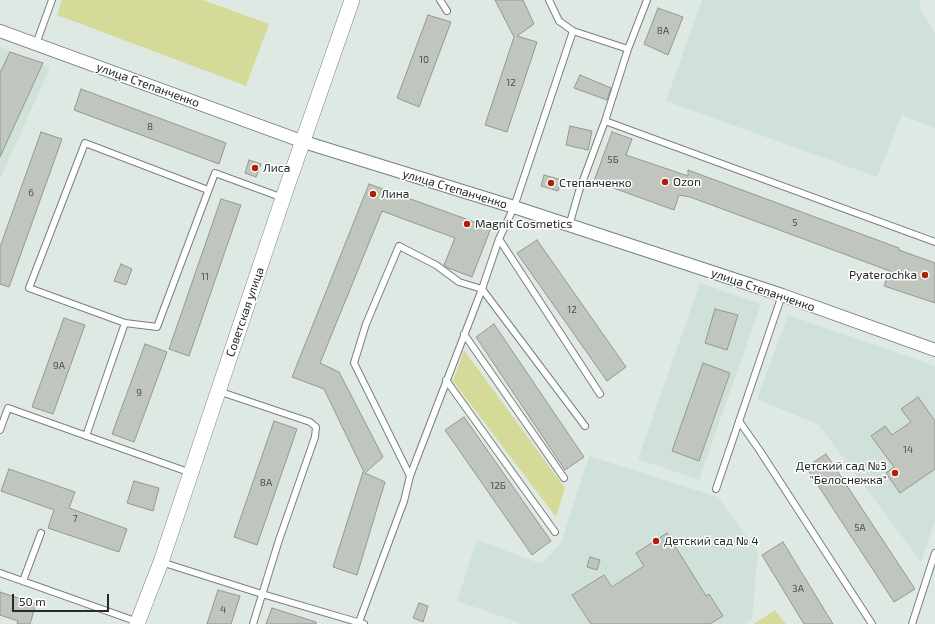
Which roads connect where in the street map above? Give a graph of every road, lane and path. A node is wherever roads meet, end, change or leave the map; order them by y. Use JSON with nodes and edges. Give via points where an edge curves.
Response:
{"nodes":[{"id":1,"x":52,"y":0,"type":"edge"},
{"id":2,"x":352,"y":0,"type":"edge"},
{"id":3,"x":440,"y":0,"type":"edge"},
{"id":4,"x":549,"y":0,"type":"edge"},
{"id":5,"x":647,"y":0,"type":"edge"},
{"id":6,"x":447,"y":11,"type":"dead end"},
{"id":7,"x":0,"y":31,"type":"edge"},
{"id":8,"x":574,"y":31,"type":"junction"},
{"id":9,"x":36,"y":44,"type":"junction"},
{"id":10,"x":628,"y":50,"type":"junction"},
{"id":11,"x":605,"y":121,"type":"junction"},
{"id":12,"x":304,"y":142,"type":"junction"},
{"id":13,"x":208,"y":190,"type":"junction"},
{"id":14,"x":283,"y":198,"type":"junction"},
{"id":15,"x":514,"y":207,"type":"junction"},
{"id":16,"x":569,"y":226,"type":"junction"},
{"id":17,"x":499,"y":239,"type":"junction"},
{"id":18,"x":935,"y":242,"type":"edge"},
{"id":19,"x":482,"y":289,"type":"junction"},
{"id":20,"x":782,"y":295,"type":"junction"},
{"id":21,"x":125,"y":323,"type":"junction"},
{"id":22,"x":464,"y":334,"type":"junction"},
{"id":23,"x":934,"y":347,"type":"edge"},
{"id":24,"x":446,"y":380,"type":"junction"},
{"id":25,"x":218,"y":391,"type":"junction"},
{"id":26,"x":600,"y":394,"type":"dead end"},
{"id":27,"x":739,"y":420,"type":"junction"},
{"id":28,"x":585,"y":426,"type":"dead end"},
{"id":29,"x":0,"y":430,"type":"edge"},
{"id":30,"x":86,"y":436,"type":"junction"},
{"id":31,"x":191,"y":473,"type":"junction"},
{"id":32,"x":410,"y":476,"type":"junction"},
{"id":33,"x":564,"y":478,"type":"dead end"},
{"id":34,"x":716,"y":489,"type":"dead end"},
{"id":35,"x":555,"y":532,"type":"dead end"},
{"id":36,"x":41,"y":534,"type":"dead end"},
{"id":37,"x":935,"y":553,"type":"edge"},
{"id":38,"x":161,"y":562,"type":"junction"},
{"id":39,"x":0,"y":573,"type":"edge"},
{"id":40,"x":23,"y":581,"type":"junction"},
{"id":41,"x":262,"y":594,"type":"junction"},
{"id":42,"x":138,"y":623,"type":"edge"},
{"id":43,"x":362,"y":623,"type":"edge"},
{"id":44,"x":253,"y":624,"type":"edge"},
{"id":45,"x":872,"y":624,"type":"edge"},
{"id":46,"x":912,"y":624,"type":"edge"}],
"edges":[{"from":1,"to":9,"type":"lane"},
{"from":2,"to":12,"type":"street","name":"Советская улица"},
{"from":3,"to":6,"type":"lane"},
{"from":4,"to":8,"type":"lane","via":[[559,21]]},
{"from":5,"to":10,"type":"lane"},
{"from":7,"to":9,"type":"street","name":"улица Степанченко"},
{"from":8,"to":10,"type":"lane"},
{"from":8,"to":15,"type":"lane"},
{"from":9,"to":12,"type":"street","name":"улица Степанченко"},
{"from":10,"to":11,"type":"lane"},
{"from":11,"to":16,"type":"lane"},
{"from":11,"to":18,"type":"lane"},
{"from":12,"to":14,"type":"street","name":"Советская улица"},
{"from":12,"to":15,"type":"street","name":"улица Степанченко"},
{"from":13,"to":14,"type":"lane","via":[[215,173]]},
{"from":13,"to":21,"type":"lane","via":[[157,327]]},
{"from":13,"to":21,"type":"lane","via":[[85,143],[29,288]]},
{"from":14,"to":25,"type":"street","name":"Советская улица"},
{"from":15,"to":16,"type":"street","name":"улица Степанченко"},
{"from":15,"to":17,"type":"lane"},
{"from":16,"to":20,"type":"street","name":"улица Степанченко"},
{"from":17,"to":19,"type":"lane"},
{"from":17,"to":26,"type":"lane"},
{"from":19,"to":22,"type":"lane"},
{"from":19,"to":28,"type":"lane"},
{"from":19,"to":32,"type":"lane","via":[[459,282],[436,265],[399,246],[366,324],[354,363]]},
{"from":20,"to":23,"type":"street","name":"улица Степанченко"},
{"from":20,"to":27,"type":"lane"},
{"from":21,"to":30,"type":"lane"},
{"from":22,"to":24,"type":"lane"},
{"from":22,"to":33,"type":"lane"},
{"from":24,"to":32,"type":"lane"},
{"from":24,"to":35,"type":"lane"},
{"from":25,"to":31,"type":"street","name":"Советская улица"},
{"from":25,"to":41,"type":"lane","via":[[310,422],[316,427],[315,437]]},
{"from":27,"to":34,"type":"lane"},
{"from":27,"to":45,"type":"lane"},
{"from":29,"to":30,"type":"lane","via":[[8,408]]},
{"from":30,"to":31,"type":"lane"},
{"from":31,"to":38,"type":"street","name":"Советская улица"},
{"from":32,"to":43,"type":"lane","via":[[404,501]]},
{"from":36,"to":40,"type":"lane"},
{"from":37,"to":46,"type":"lane"},
{"from":38,"to":41,"type":"lane"},
{"from":38,"to":42,"type":"street","name":"Советская улица"},
{"from":39,"to":40,"type":"lane"},
{"from":40,"to":42,"type":"lane"},
{"from":41,"to":43,"type":"lane"},
{"from":41,"to":44,"type":"lane"}]}
